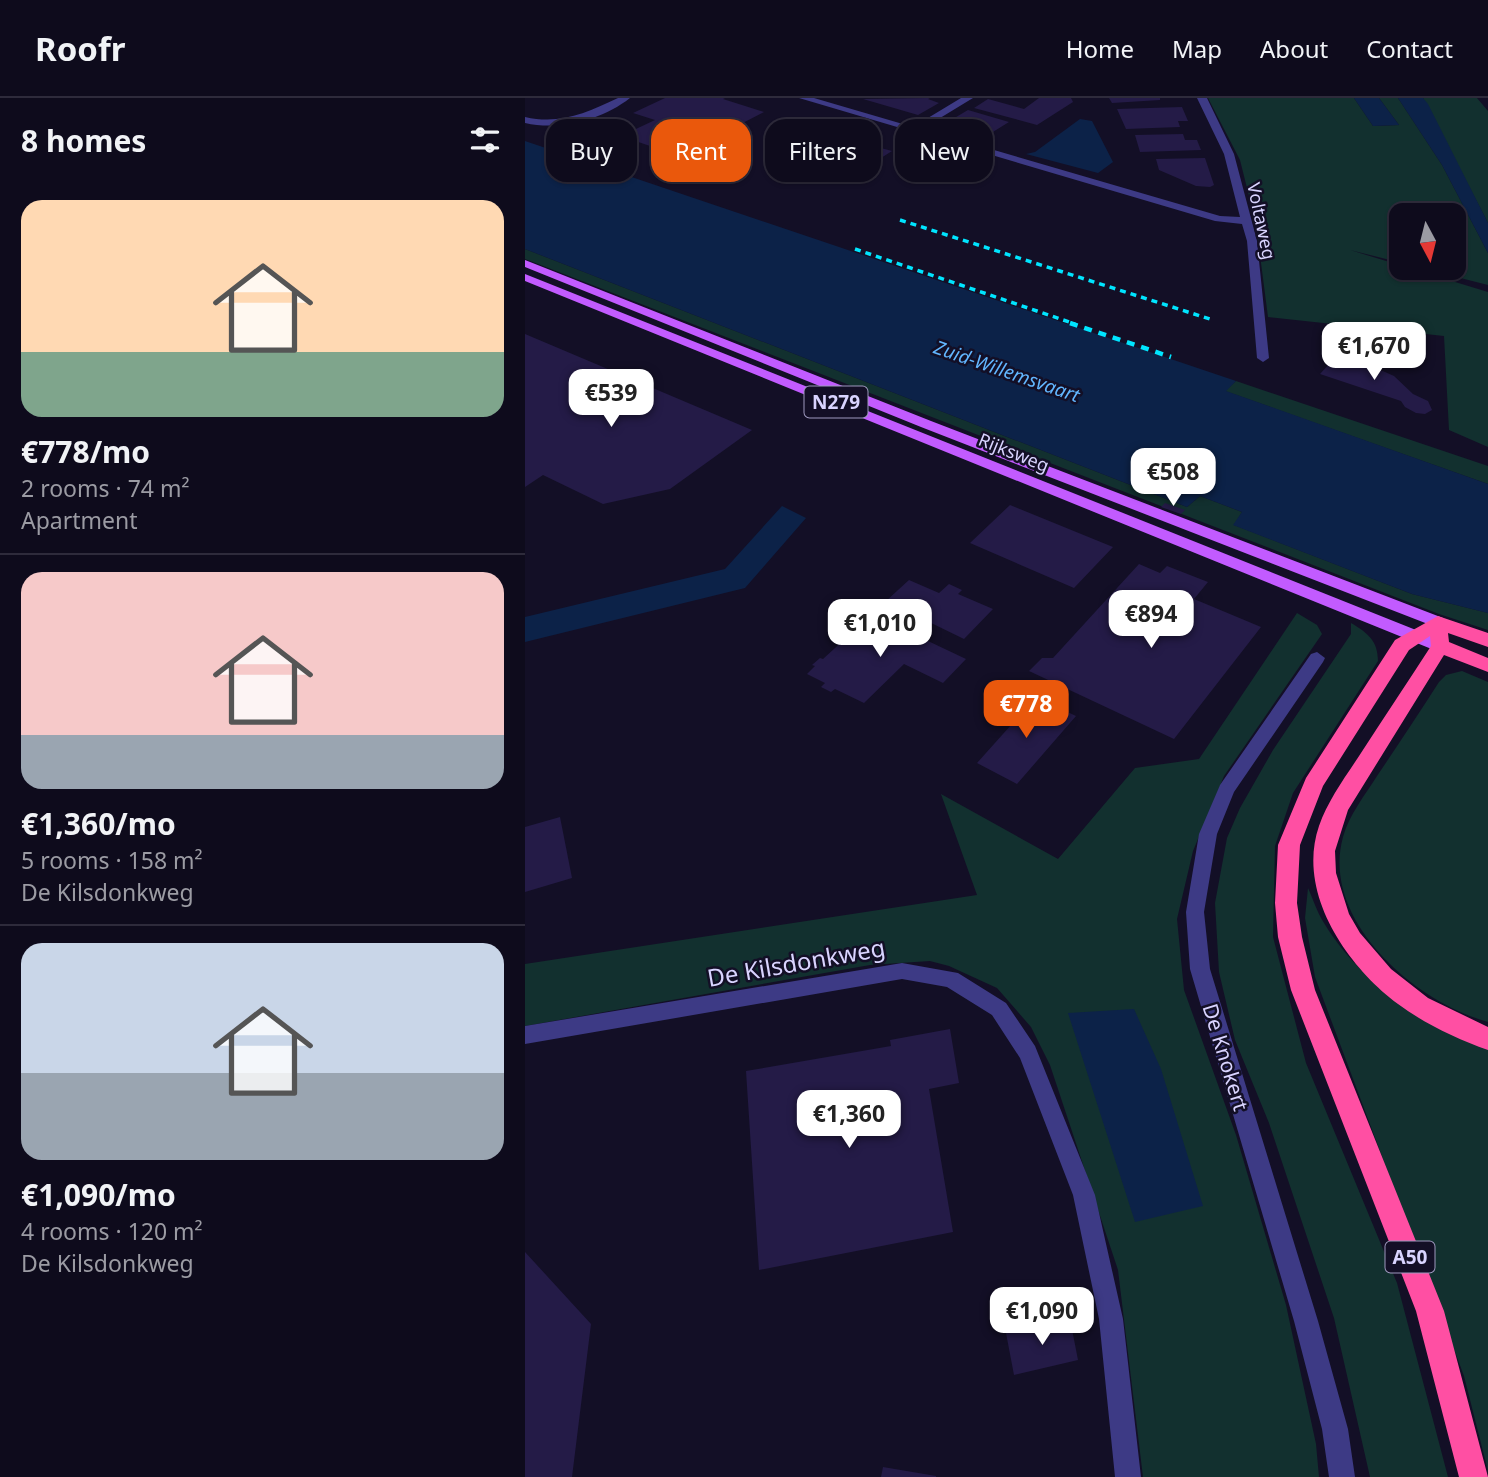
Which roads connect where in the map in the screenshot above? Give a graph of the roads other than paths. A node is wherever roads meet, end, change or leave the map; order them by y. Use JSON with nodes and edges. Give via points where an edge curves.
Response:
{"nodes":[{"id":1,"x":625,"y":98,"type":"edge"},
{"id":2,"x":804,"y":98,"type":"edge"},
{"id":3,"x":968,"y":98,"type":"edge"},
{"id":4,"x":1202,"y":98,"type":"edge"},
{"id":5,"x":933,"y":119,"type":"edge"},
{"id":6,"x":525,"y":120,"type":"edge"},
{"id":7,"x":895,"y":124,"type":"edge"},
{"id":8,"x":993,"y":153,"type":"edge"},
{"id":9,"x":1247,"y":221,"type":"junction"},
{"id":10,"x":525,"y":263,"type":"edge"},
{"id":11,"x":525,"y":277,"type":"edge"},
{"id":12,"x":1263,"y":358,"type":"dead end"},
{"id":13,"x":1438,"y":622,"type":"junction"},
{"id":14,"x":1415,"y":635,"type":"junction"},
{"id":15,"x":1488,"y":640,"type":"edge"},
{"id":16,"x":1440,"y":646,"type":"junction"},
{"id":17,"x":1318,"y":658,"type":"dead end"},
{"id":18,"x":1488,"y":665,"type":"edge"},
{"id":19,"x":525,"y":1035,"type":"edge"},
{"id":20,"x":1488,"y":1039,"type":"edge"},
{"id":21,"x":1128,"y":1477,"type":"edge"},
{"id":22,"x":1342,"y":1477,"type":"edge"},
{"id":23,"x":1474,"y":1477,"type":"edge"}],
"edges":[{"from":1,"to":6,"type":"street","via":[[565,124],[548,126]]},
{"from":2,"to":7,"type":"street"},
{"from":3,"to":5,"type":"street"},
{"from":4,"to":9,"type":"street","name":"Voltaweg","via":[[1229,154]]},
{"from":8,"to":9,"type":"street","via":[[1219,219]]},
{"from":9,"to":12,"type":"street","name":"Voltaweg"},
{"from":10,"to":13,"type":"main road","name":"Rijksweg","number":"N279"},
{"from":11,"to":14,"type":"main road","name":"Rijksweg","number":"N279"},
{"from":13,"to":14,"type":"highway","number":"A50"},
{"from":13,"to":15,"type":"highway","name":"Rijksweg","number":"N279"},
{"from":13,"to":16,"type":"highway"},
{"from":14,"to":16,"type":"main road","name":"Rijksweg","number":"N279"},
{"from":14,"to":23,"type":"highway","number":"A50","via":[[1389,663],[1313,783],[1289,845],[1286,903],[1303,990],[1430,1311]]},
{"from":16,"to":18,"type":"highway","name":"Rijksweg","number":"N279"},
{"from":16,"to":20,"type":"highway","via":[[1341,804],[1329,828],[1323,858],[1332,902],[1367,961],[1409,998]]},
{"from":17,"to":22,"type":"street","name":"De Knokert","via":[[1226,790],[1208,834],[1195,912],[1200,969],[1306,1321],[1335,1429]]},
{"from":19,"to":21,"type":"street","name":"De Kilsdonkweg","via":[[902,971],[951,979],[999,1009],[1028,1053],[1084,1195],[1111,1319]]}]}
